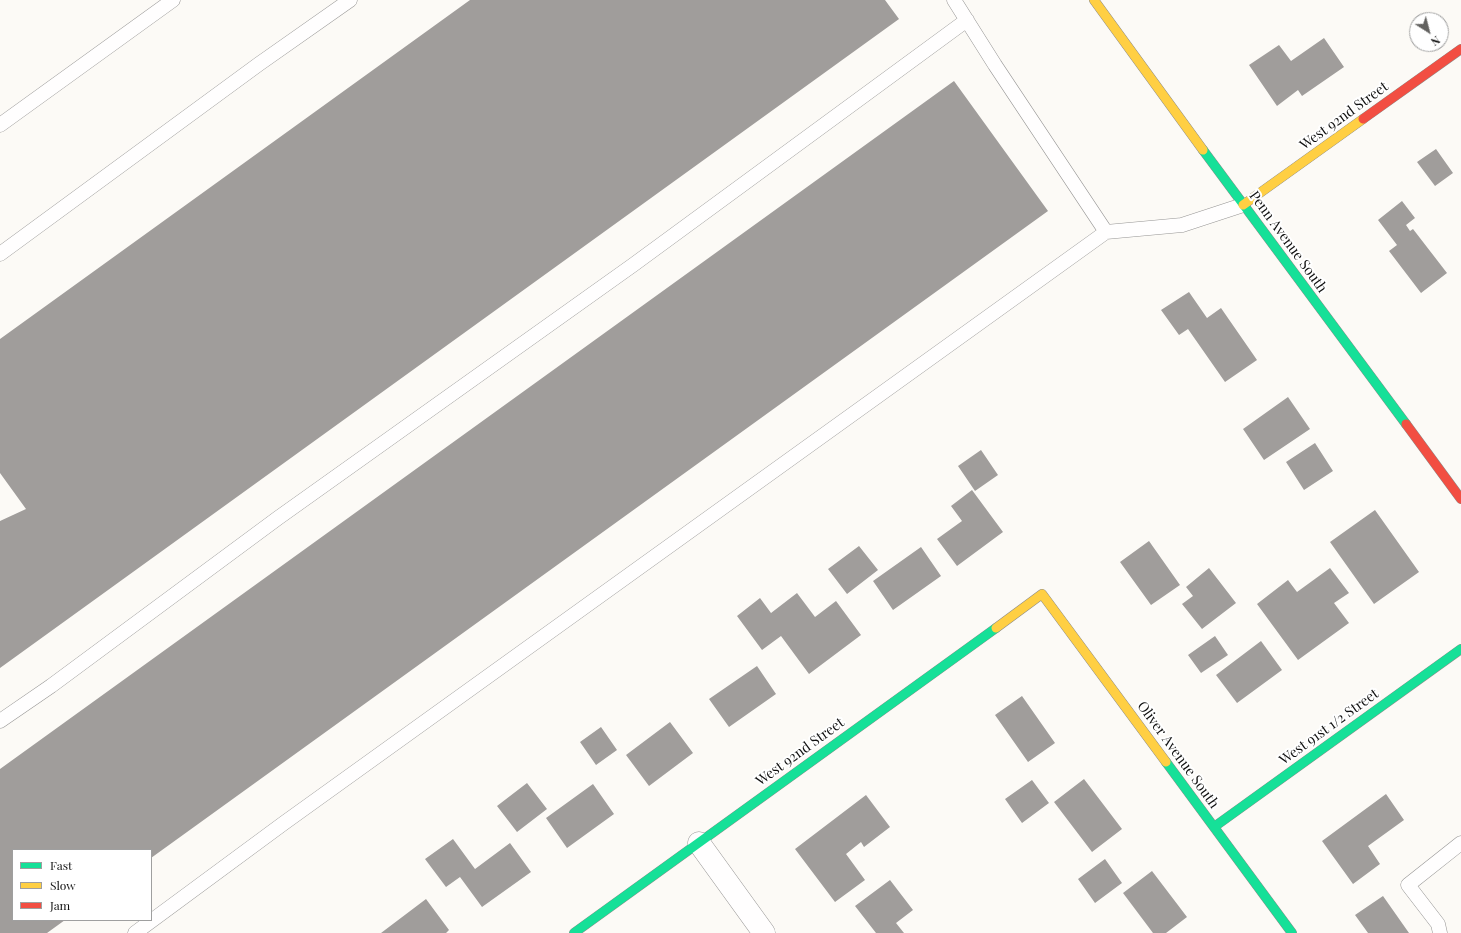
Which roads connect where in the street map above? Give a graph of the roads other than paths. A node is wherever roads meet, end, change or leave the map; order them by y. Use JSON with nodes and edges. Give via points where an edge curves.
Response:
{"nodes":[{"id":1,"x":173,"y":0,"type":"edge"},
{"id":2,"x":350,"y":0,"type":"edge"},
{"id":3,"x":954,"y":0,"type":"edge"},
{"id":4,"x":1094,"y":0,"type":"edge"},
{"id":5,"x":967,"y":20,"type":"junction"},
{"id":6,"x":1461,"y":50,"type":"edge"},
{"id":7,"x":0,"y":125,"type":"edge"},
{"id":8,"x":1243,"y":205,"type":"junction"},
{"id":9,"x":1106,"y":232,"type":"junction"},
{"id":10,"x":0,"y":254,"type":"edge"},
{"id":11,"x":1461,"y":499,"type":"edge"},
{"id":12,"x":1042,"y":594,"type":"joint"},
{"id":13,"x":1461,"y":649,"type":"edge"},
{"id":14,"x":0,"y":721,"type":"edge"},
{"id":15,"x":1214,"y":827,"type":"junction"},
{"id":16,"x":699,"y":843,"type":"junction"},
{"id":17,"x":1461,"y":843,"type":"edge"},
{"id":18,"x":152,"y":920,"type":"edge"},
{"id":19,"x":150,"y":921,"type":"edge"},
{"id":20,"x":134,"y":933,"type":"edge"},
{"id":21,"x":574,"y":933,"type":"edge"},
{"id":22,"x":764,"y":933,"type":"edge"},
{"id":23,"x":1292,"y":933,"type":"edge"},
{"id":24,"x":1440,"y":933,"type":"edge"}],
"edges":[{"from":1,"to":7,"type":"lane"},
{"from":2,"to":10,"type":"lane"},
{"from":3,"to":5,"type":"lane"},
{"from":4,"to":8,"type":"street","name":"Penn Avenue South"},
{"from":5,"to":9,"type":"lane"},
{"from":5,"to":14,"type":"lane"},
{"from":6,"to":8,"type":"street","name":"West 92nd Street"},
{"from":8,"to":9,"type":"lane","via":[[1182,224]]},
{"from":8,"to":11,"type":"street","name":"Penn Avenue South"},
{"from":9,"to":18,"type":"lane"},
{"from":12,"to":15,"type":"street","name":"Oliver Avenue South"},
{"from":12,"to":16,"type":"street","name":"West 92nd Street"},
{"from":13,"to":15,"type":"street","name":"West 91st 1/2 Street"},
{"from":15,"to":23,"type":"street","name":"Oliver Avenue South"},
{"from":16,"to":21,"type":"street","name":"West 92nd Street"},
{"from":16,"to":22,"type":"street"},
{"from":17,"to":24,"type":"lane","via":[[1408,885],[1438,924]]},
{"from":19,"to":20,"type":"lane"}]}
